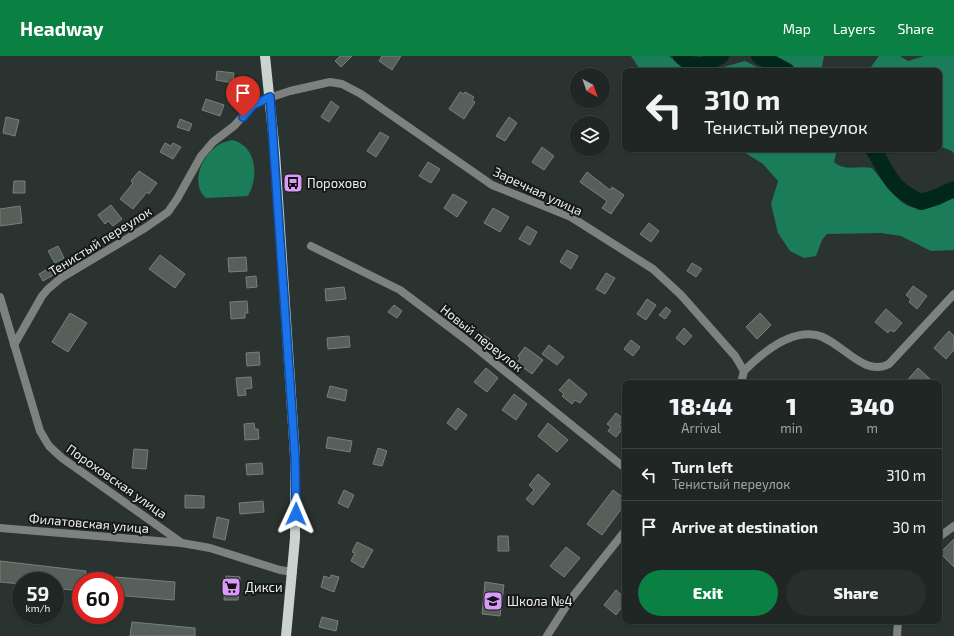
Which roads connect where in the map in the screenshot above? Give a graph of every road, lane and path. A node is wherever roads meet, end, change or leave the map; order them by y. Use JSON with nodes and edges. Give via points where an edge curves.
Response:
{"nodes":[{"id":1,"x":265,"y":56,"type":"edge"},
{"id":2,"x":270,"y":97,"type":"junction"},
{"id":3,"x":311,"y":246,"type":"dead end"},
{"id":4,"x":954,"y":294,"type":"edge"},
{"id":5,"x":0,"y":297,"type":"edge"},
{"id":6,"x":14,"y":345,"type":"junction"},
{"id":7,"x":744,"y":371,"type":"junction"},
{"id":8,"x":742,"y":380,"type":"edge"},
{"id":9,"x":622,"y":466,"type":"edge"},
{"id":10,"x":954,"y":526,"type":"edge"},
{"id":11,"x":0,"y":528,"type":"edge"},
{"id":12,"x":942,"y":535,"type":"edge"},
{"id":13,"x":622,"y":536,"type":"edge"},
{"id":14,"x":182,"y":543,"type":"junction"},
{"id":15,"x":293,"y":572,"type":"junction"},
{"id":16,"x":898,"y":624,"type":"edge"},
{"id":17,"x":286,"y":636,"type":"edge"},
{"id":18,"x":547,"y":636,"type":"edge"},
{"id":19,"x":897,"y":636,"type":"edge"}],
"edges":[{"from":1,"to":2,"type":"main road"},
{"from":2,"to":6,"type":"street","name":"Тенистый переулок","via":[[253,105],[234,126],[213,142],[201,156],[168,212],[146,228],[61,278],[48,289]]},
{"from":2,"to":7,"type":"street","name":"Заречная улица","via":[[312,84],[330,82],[342,84],[361,94],[492,185],[571,217],[652,269],[681,295],[735,356]]},
{"from":2,"to":15,"type":"main road","via":[[295,456]]},
{"from":3,"to":9,"type":"street","name":"Новый переулок","via":[[400,290]]},
{"from":4,"to":7,"type":"street","via":[[889,364],[882,368],[866,365],[829,340],[816,335],[802,335],[768,351]]},
{"from":5,"to":6,"type":"street","name":"Пороховская улица"},
{"from":6,"to":14,"type":"street","name":"Пороховская улица","via":[[40,431],[49,446],[62,458]]},
{"from":7,"to":8,"type":"street"},
{"from":10,"to":12,"type":"street"},
{"from":11,"to":14,"type":"street","name":"Филатовская улица"},
{"from":13,"to":18,"type":"street","via":[[570,600]]},
{"from":14,"to":15,"type":"street","name":"Филатовская улица","via":[[210,548]]},
{"from":15,"to":17,"type":"main road"},
{"from":16,"to":19,"type":"street"}]}
